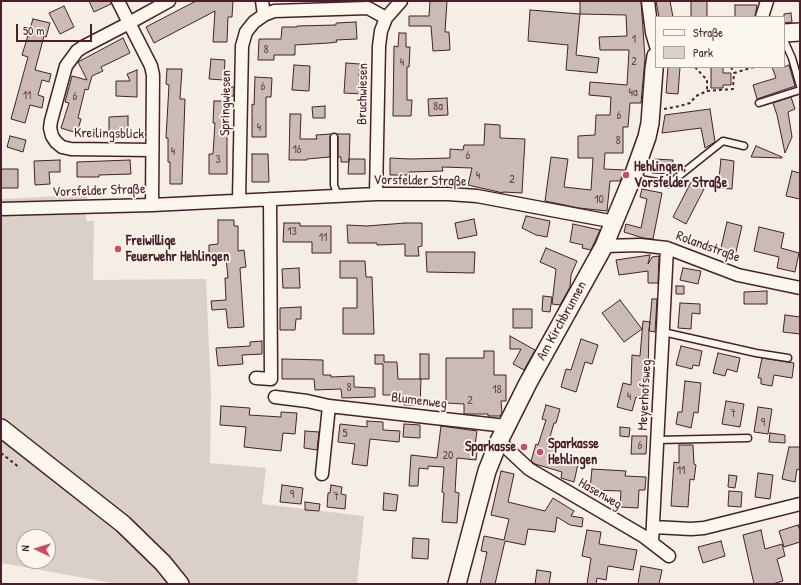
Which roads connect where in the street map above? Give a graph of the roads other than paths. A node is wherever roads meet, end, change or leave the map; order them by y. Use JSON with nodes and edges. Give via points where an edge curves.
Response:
{"nodes":[{"id":1,"x":118,"y":1,"type":"edge"},
{"id":2,"x":169,"y":1,"type":"edge"},
{"id":3,"x":262,"y":1,"type":"edge"},
{"id":4,"x":401,"y":1,"type":"edge"},
{"id":5,"x":648,"y":1,"type":"edge"},
{"id":6,"x":767,"y":1,"type":"edge"},
{"id":7,"x":264,"y":15,"type":"junction"},
{"id":8,"x":762,"y":16,"type":"edge"},
{"id":9,"x":386,"y":18,"type":"junction"},
{"id":10,"x":129,"y":24,"type":"junction"},
{"id":11,"x":800,"y":32,"type":"edge"},
{"id":12,"x":785,"y":33,"type":"edge"},
{"id":13,"x":785,"y":42,"type":"edge"},
{"id":14,"x":655,"y":43,"type":"edge"},
{"id":15,"x":655,"y":62,"type":"edge"},
{"id":16,"x":800,"y":86,"type":"edge"},
{"id":17,"x":800,"y":90,"type":"edge"},
{"id":18,"x":759,"y":103,"type":"dead end"},
{"id":19,"x":334,"y":137,"type":"dead end"},
{"id":20,"x":744,"y":146,"type":"dead end"},
{"id":21,"x":152,"y":150,"type":"junction"},
{"id":22,"x":632,"y":178,"type":"junction"},
{"id":23,"x":376,"y":194,"type":"junction"},
{"id":24,"x":338,"y":196,"type":"junction"},
{"id":25,"x":270,"y":199,"type":"junction"},
{"id":26,"x":239,"y":200,"type":"junction"},
{"id":27,"x":152,"y":205,"type":"junction"},
{"id":28,"x":1,"y":209,"type":"edge"},
{"id":29,"x":615,"y":222,"type":"junction"},
{"id":30,"x":604,"y":246,"type":"junction"},
{"id":31,"x":667,"y":248,"type":"junction"},
{"id":32,"x":800,"y":288,"type":"edge"},
{"id":33,"x":664,"y":332,"type":"junction"},
{"id":34,"x":788,"y":358,"type":"dead end"},
{"id":35,"x":256,"y":378,"type":"dead end"},
{"id":36,"x":275,"y":397,"type":"dead end"},
{"id":37,"x":329,"y":406,"type":"junction"},
{"id":38,"x":506,"y":426,"type":"junction"},
{"id":39,"x":1,"y":428,"type":"edge"},
{"id":40,"x":748,"y":438,"type":"dead end"},
{"id":41,"x":658,"y":440,"type":"junction"},
{"id":42,"x":499,"y":441,"type":"junction"},
{"id":43,"x":322,"y":474,"type":"dead end"},
{"id":44,"x":800,"y":504,"type":"edge"},
{"id":45,"x":654,"y":527,"type":"junction"},
{"id":46,"x":652,"y":543,"type":"junction"},
{"id":47,"x":669,"y":556,"type":"dead end"},
{"id":48,"x":180,"y":584,"type":"edge"},
{"id":49,"x":457,"y":584,"type":"edge"}],
"edges":[{"from":1,"to":10,"type":"street"},
{"from":2,"to":10,"type":"street","name":"Kreilingsblick"},
{"from":3,"to":7,"type":"street"},
{"from":4,"to":9,"type":"street","name":"Bruchwiesen"},
{"from":5,"to":14,"type":"street"},
{"from":6,"to":8,"type":"street"},
{"from":7,"to":9,"type":"street","name":"Springwiesen","via":[[274,11],[368,8]]},
{"from":7,"to":26,"type":"street","name":"Springwiesen","via":[[246,32],[242,46]]},
{"from":9,"to":23,"type":"street","name":"Bruchwiesen","via":[[378,46]]},
{"from":10,"to":21,"type":"street","via":[[151,66],[153,75]]},
{"from":10,"to":21,"type":"street","name":"Kreilingsblick","via":[[83,47],[72,58],[66,66],[50,128],[56,142],[71,149]]},
{"from":11,"to":12,"type":"main road"},
{"from":13,"to":16,"type":"lane"},
{"from":15,"to":22,"type":"main road","name":"Am Kirchbrunnen","via":[[650,123]]},
{"from":17,"to":18,"type":"lane"},
{"from":19,"to":24,"type":"lane","via":[[334,185]]},
{"from":20,"to":22,"type":"lane","via":[[723,141],[669,184]]},
{"from":21,"to":27,"type":"street"},
{"from":22,"to":29,"type":"main road","name":"Am Kirchbrunnen"},
{"from":23,"to":24,"type":"street","name":"Vorsfelder Straße"},
{"from":23,"to":29,"type":"street","name":"Vorsfelder Straße","via":[[477,196]]},
{"from":24,"to":25,"type":"street","name":"Vorsfelder Straße"},
{"from":25,"to":26,"type":"street","name":"Vorsfelder Straße"},
{"from":25,"to":35,"type":"street","via":[[271,378]]},
{"from":26,"to":27,"type":"street","name":"Vorsfelder Straße"},
{"from":27,"to":28,"type":"street","name":"Vorsfelder Straße"},
{"from":29,"to":30,"type":"main road","name":"Am Kirchbrunnen"},
{"from":30,"to":31,"type":"street","name":"Rolandstraße","via":[[640,245]]},
{"from":30,"to":38,"type":"main road","name":"Am Kirchbrunnen"},
{"from":31,"to":32,"type":"street","name":"Rolandstraße","via":[[738,274]]},
{"from":31,"to":33,"type":"street","name":"Meyerhofsweg"},
{"from":33,"to":34,"type":"lane"},
{"from":33,"to":41,"type":"street","name":"Meyerhofsweg"},
{"from":36,"to":37,"type":"street","name":"Blumenweg"},
{"from":37,"to":38,"type":"street","name":"Blumenweg"},
{"from":37,"to":43,"type":"street"},
{"from":38,"to":42,"type":"main road","name":"Am Kirchbrunnen"},
{"from":39,"to":48,"type":"main road","via":[[123,524],[163,563]]},
{"from":40,"to":41,"type":"lane"},
{"from":41,"to":45,"type":"street","name":"Meyerhofsweg"},
{"from":42,"to":46,"type":"street","name":"Hasenweg","via":[[529,469]]},
{"from":42,"to":49,"type":"main road","name":"Am Kirchbrunnen","via":[[487,471]]},
{"from":44,"to":45,"type":"street","via":[[704,528]]},
{"from":45,"to":46,"type":"street","name":"Meyerhofsweg"},
{"from":46,"to":47,"type":"street","name":"Hasenweg"}]}
